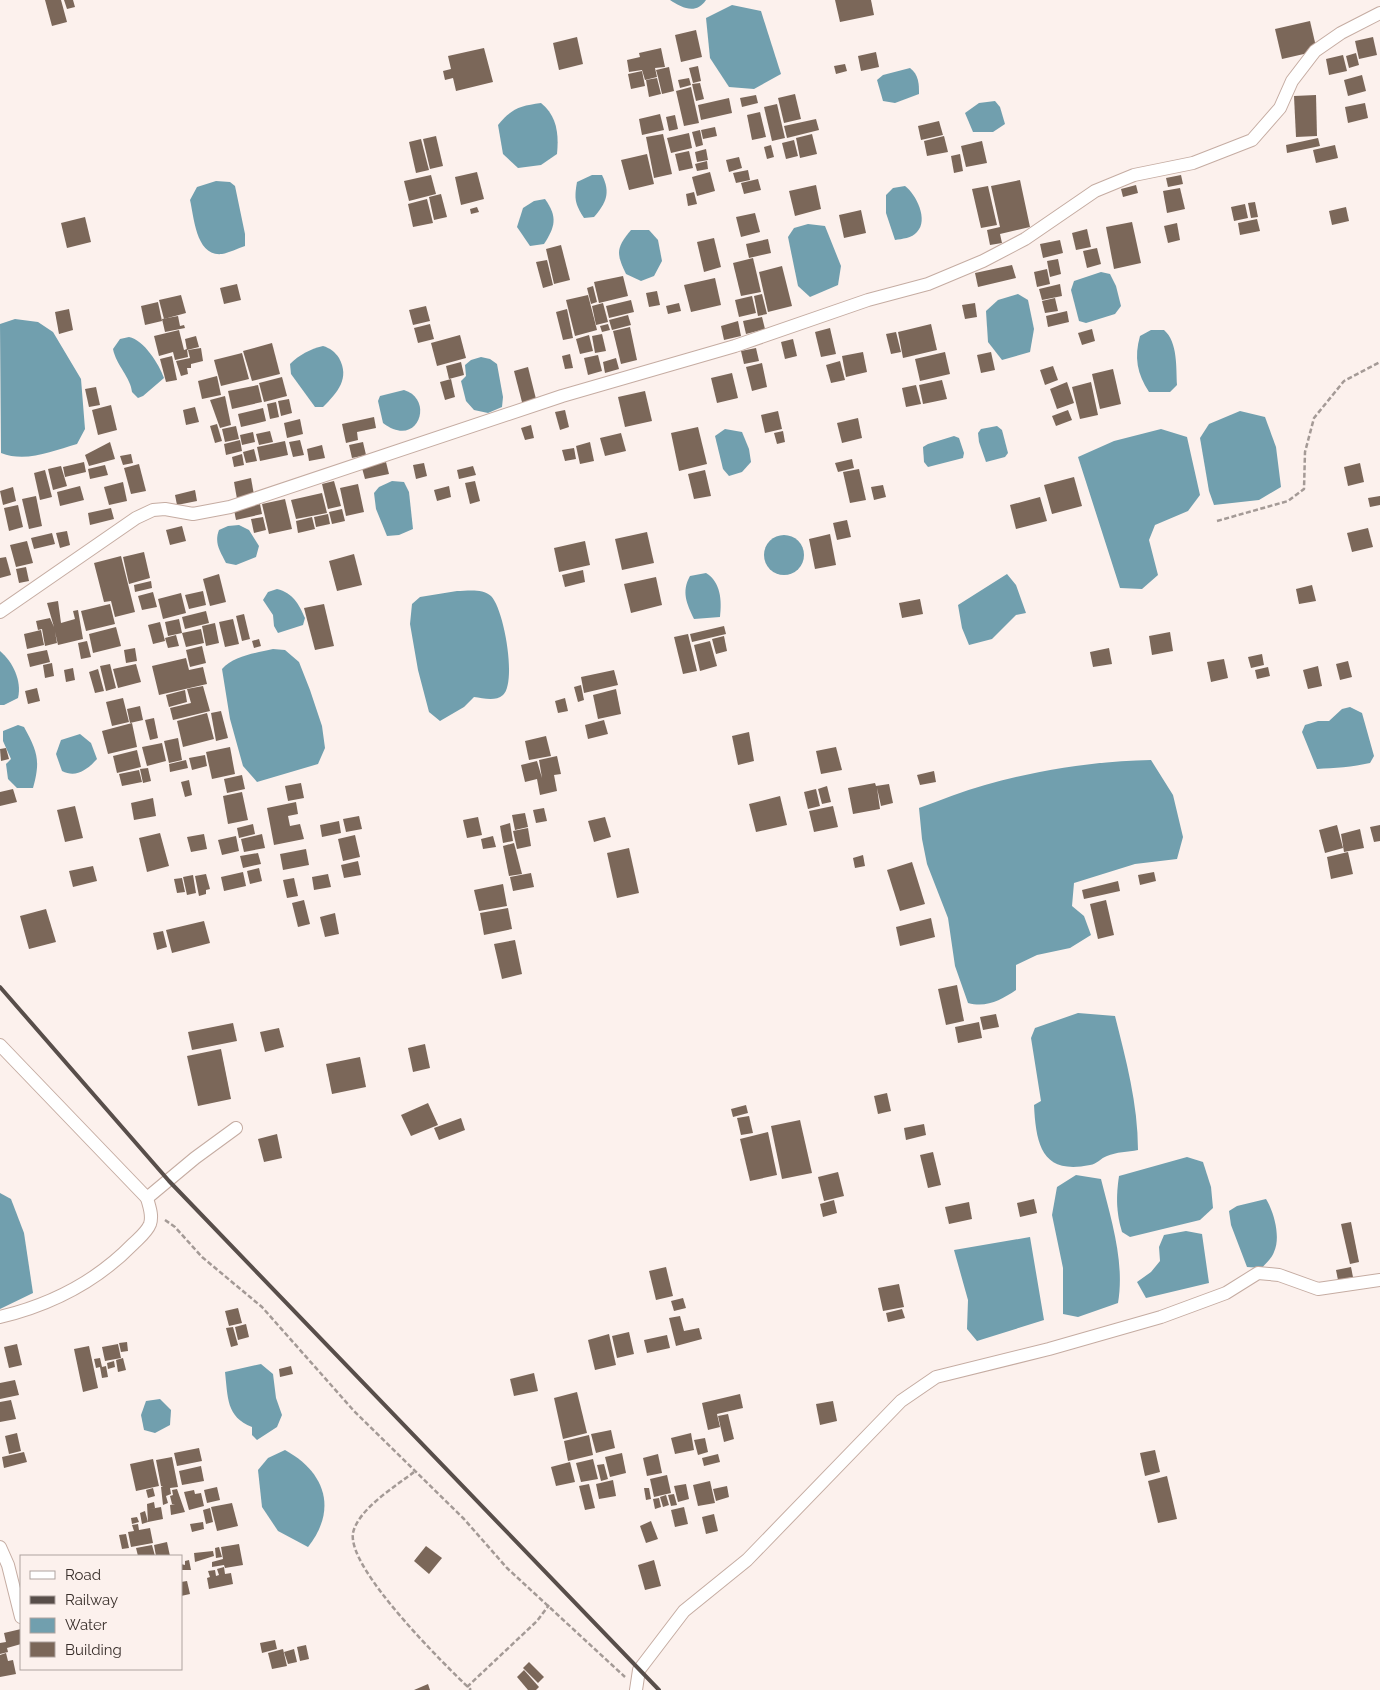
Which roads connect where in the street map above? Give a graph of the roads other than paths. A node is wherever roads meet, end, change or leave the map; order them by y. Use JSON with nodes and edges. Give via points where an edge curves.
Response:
{"nodes":[{"id":1,"x":1380,"y":14,"type":"edge"},
{"id":2,"x":0,"y":612,"type":"edge"},
{"id":3,"x":0,"y":1044,"type":"edge"},
{"id":4,"x":236,"y":1128,"type":"dead end"},
{"id":5,"x":147,"y":1198,"type":"junction"},
{"id":6,"x":1380,"y":1280,"type":"edge"},
{"id":7,"x":0,"y":1317,"type":"edge"},
{"id":8,"x":0,"y":1547,"type":"edge"},
{"id":9,"x":20,"y":1613,"type":"edge"},
{"id":10,"x":636,"y":1689,"type":"edge"}],
"edges":[{"from":1,"to":2,"type":"street","via":[[1340,33],[1315,51],[1292,81],[1280,108],[1252,140],[1193,163],[1134,175],[1095,191],[1025,239],[983,261],[928,284],[868,300],[735,346],[562,396],[230,507],[193,514],[154,510],[136,518]]},
{"from":3,"to":5,"type":"street"},
{"from":4,"to":5,"type":"street"},
{"from":5,"to":7,"type":"street","via":[[151,1220],[146,1230],[98,1276],[62,1296]]},
{"from":6,"to":10,"type":"street","via":[[1318,1289],[1279,1275],[1258,1273],[1226,1293],[1162,1317],[936,1377],[901,1401],[747,1560],[684,1610],[639,1670]]},
{"from":8,"to":9,"type":"street"}]}
